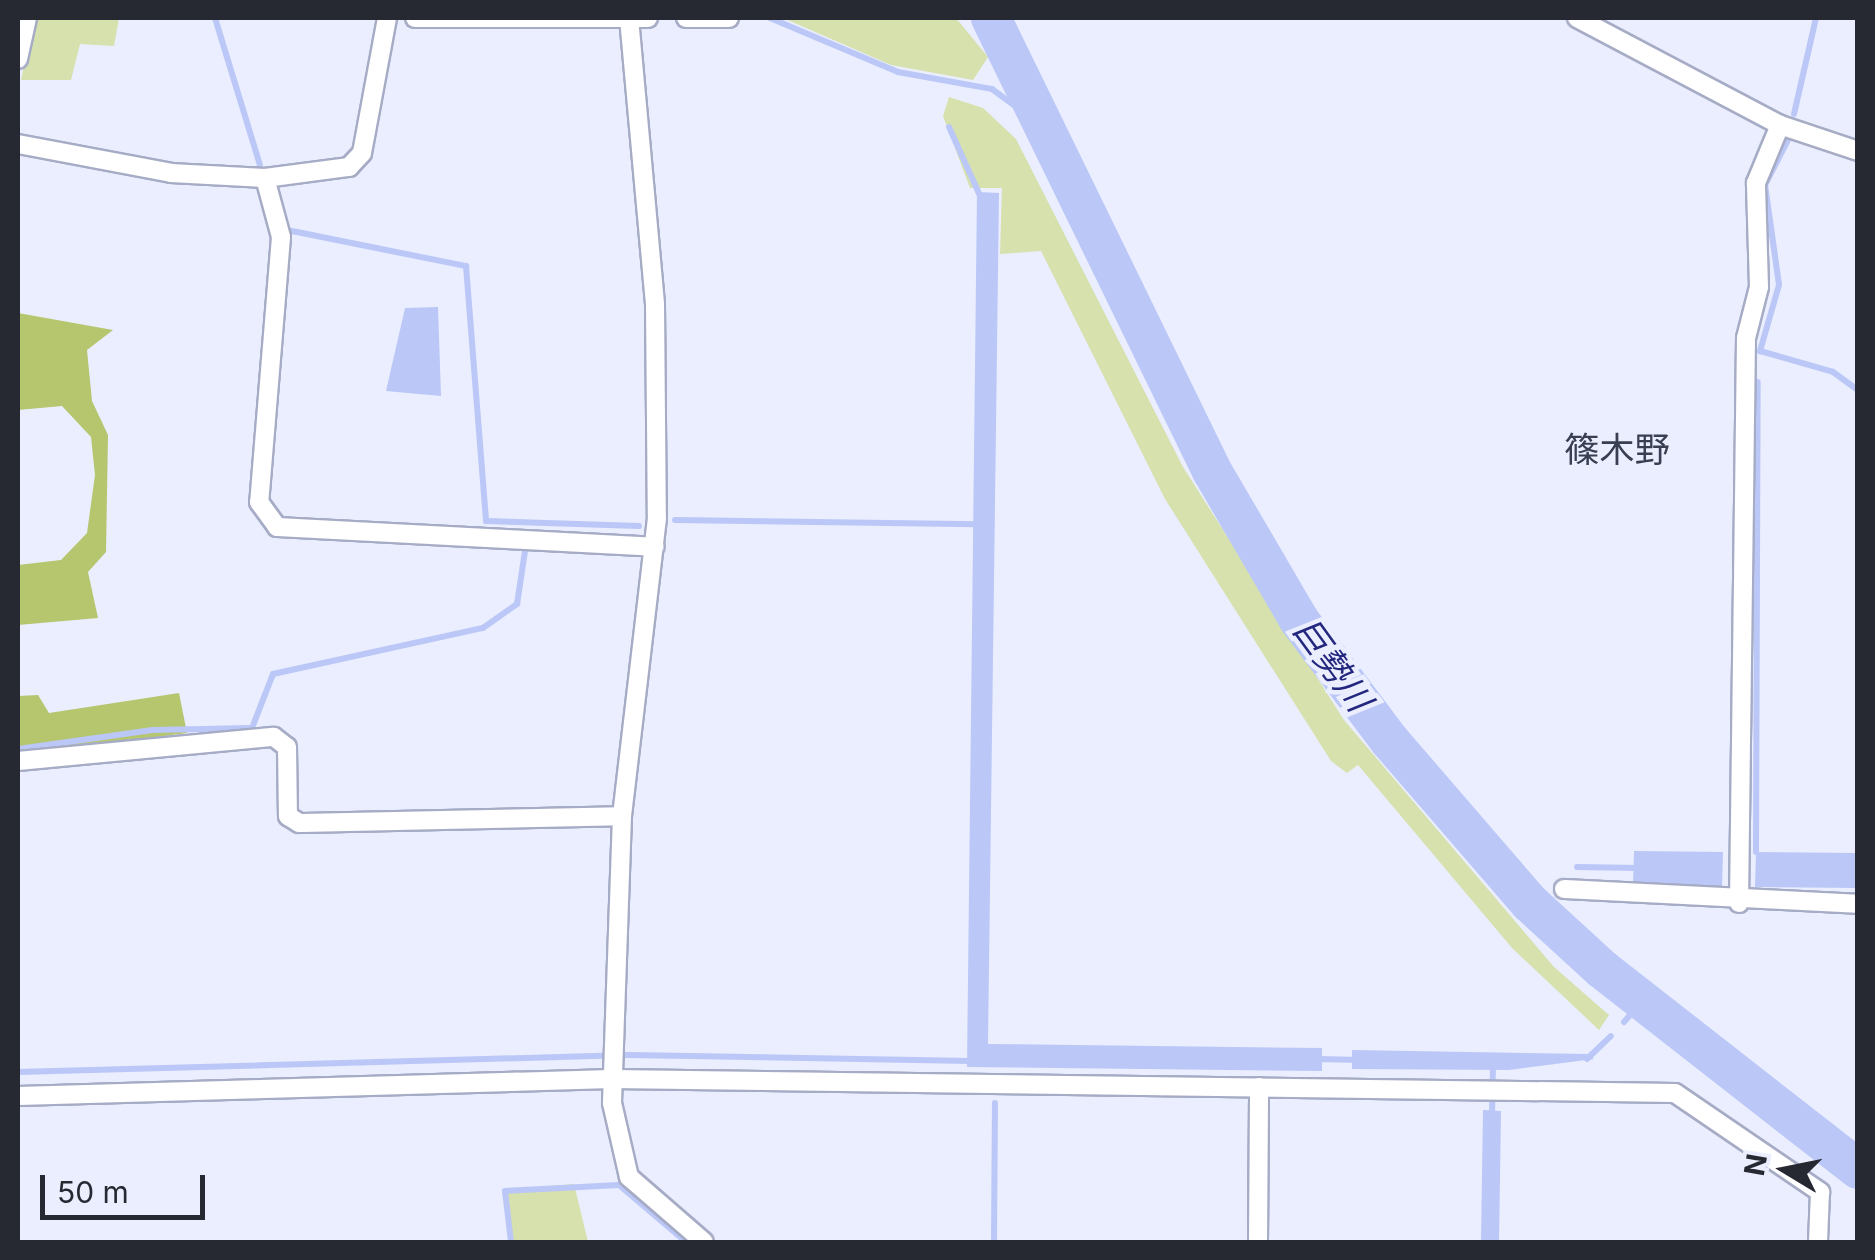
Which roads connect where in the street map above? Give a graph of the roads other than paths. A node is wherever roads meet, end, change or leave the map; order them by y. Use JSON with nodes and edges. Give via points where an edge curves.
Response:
{"nodes":[{"id":1,"x":26,"y":18,"type":"edge"},
{"id":2,"x":387,"y":18,"type":"edge"},
{"id":3,"x":415,"y":18,"type":"edge"},
{"id":4,"x":628,"y":18,"type":"edge"},
{"id":5,"x":648,"y":18,"type":"edge"},
{"id":6,"x":686,"y":18,"type":"edge"},
{"id":7,"x":1578,"y":18,"type":"edge"},
{"id":8,"x":728,"y":20,"type":"edge"},
{"id":9,"x":18,"y":59,"type":"edge"},
{"id":10,"x":1780,"y":125,"type":"junction"},
{"id":11,"x":18,"y":144,"type":"edge"},
{"id":12,"x":1858,"y":150,"type":"edge"},
{"id":13,"x":265,"y":178,"type":"junction"},
{"id":14,"x":654,"y":547,"type":"junction"},
{"id":15,"x":18,"y":760,"type":"edge"},
{"id":16,"x":622,"y":816,"type":"junction"},
{"id":17,"x":1564,"y":889,"type":"dead end"},
{"id":18,"x":1739,"y":903,"type":"junction"},
{"id":19,"x":1858,"y":904,"type":"edge"},
{"id":20,"x":612,"y":1078,"type":"junction"},
{"id":21,"x":1260,"y":1087,"type":"junction"},
{"id":22,"x":18,"y":1096,"type":"edge"},
{"id":23,"x":704,"y":1242,"type":"edge"},
{"id":24,"x":1258,"y":1242,"type":"edge"},
{"id":25,"x":1818,"y":1242,"type":"edge"}],
"edges":[{"from":1,"to":9,"type":"street"},
{"from":2,"to":13,"type":"street","via":[[362,153],[349,166]]},
{"from":3,"to":4,"type":"street"},
{"from":4,"to":5,"type":"street"},
{"from":4,"to":14,"type":"street","via":[[656,305]]},
{"from":6,"to":8,"type":"street"},
{"from":7,"to":10,"type":"street"},
{"from":10,"to":12,"type":"street"},
{"from":10,"to":18,"type":"street","via":[[1756,184],[1759,286],[1746,338]]},
{"from":11,"to":13,"type":"street","via":[[171,173]]},
{"from":13,"to":14,"type":"street","via":[[281,237],[259,502],[277,527]]},
{"from":14,"to":16,"type":"street"},
{"from":15,"to":16,"type":"street","via":[[274,737],[287,747],[288,816],[300,824]]},
{"from":16,"to":20,"type":"street"},
{"from":17,"to":18,"type":"street"},
{"from":18,"to":19,"type":"street"},
{"from":20,"to":21,"type":"street"},
{"from":20,"to":22,"type":"street"},
{"from":20,"to":23,"type":"street","via":[[629,1177]]},
{"from":21,"to":24,"type":"street"},
{"from":21,"to":25,"type":"street","via":[[1692,1098],[1820,1192]]}]}
